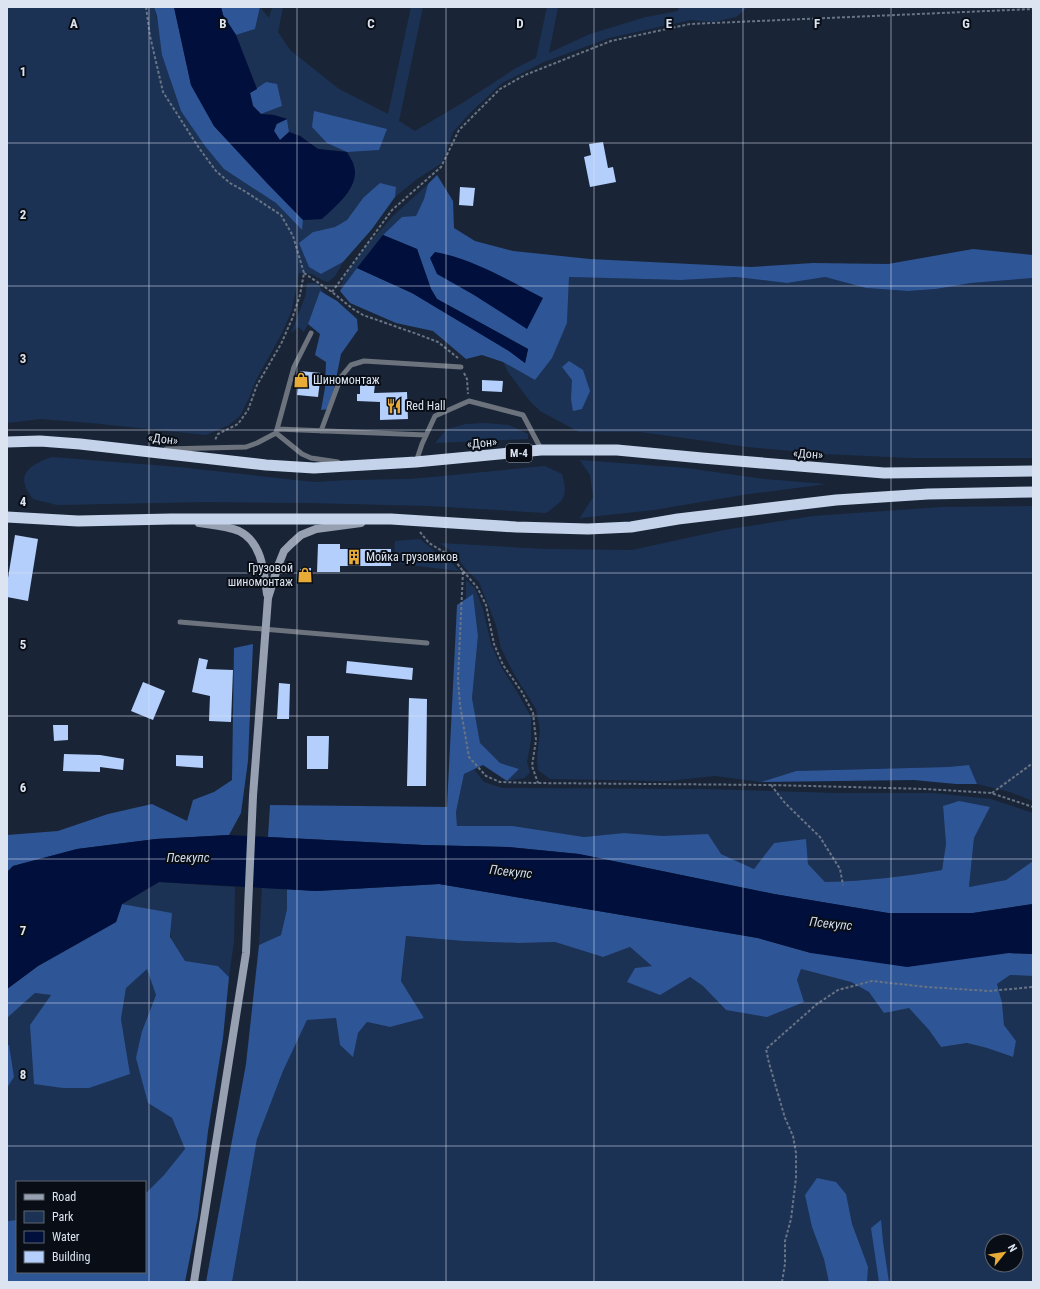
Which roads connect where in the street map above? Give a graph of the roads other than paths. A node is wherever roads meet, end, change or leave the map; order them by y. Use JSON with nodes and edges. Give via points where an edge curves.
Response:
{"nodes":[{"id":1,"x":311,"y":333,"type":"dead end"},
{"id":2,"x":461,"y":366,"type":"road end"},
{"id":3,"x":277,"y":431,"type":"junction"},
{"id":4,"x":321,"y":431,"type":"junction"},
{"id":5,"x":426,"y":435,"type":"junction"},
{"id":6,"x":7,"y":442,"type":"edge"},
{"id":7,"x":141,"y":450,"type":"junction"},
{"id":8,"x":541,"y":450,"type":"junction"},
{"id":9,"x":416,"y":462,"type":"junction"},
{"id":10,"x":382,"y":464,"type":"junction"},
{"id":11,"x":1033,"y":471,"type":"edge"},
{"id":12,"x":1033,"y":492,"type":"edge"},
{"id":13,"x":7,"y":517,"type":"edge"},
{"id":14,"x":171,"y":519,"type":"junction"},
{"id":15,"x":391,"y":519,"type":"junction"},
{"id":16,"x":268,"y":598,"type":"junction"},
{"id":17,"x":180,"y":622,"type":"dead end"},
{"id":18,"x":266,"y":630,"type":"junction"},
{"id":19,"x":427,"y":643,"type":"dead end"},
{"id":20,"x":194,"y":1282,"type":"edge"}],
"edges":[{"from":1,"to":3,"type":"lane","via":[[294,367]]},
{"from":2,"to":4,"type":"lane","via":[[364,361],[351,365],[341,376]]},
{"from":3,"to":4,"type":"lane"},
{"from":3,"to":7,"type":"lane","number":"М-4","via":[[246,447]]},
{"from":3,"to":10,"type":"lane","number":"М-4","via":[[302,454],[311,458]]},
{"from":4,"to":5,"type":"lane"},
{"from":5,"to":8,"type":"lane","via":[[435,416],[469,401],[523,415]]},
{"from":5,"to":9,"type":"lane"},
{"from":6,"to":7,"type":"highway","name":"«Дон»","number":"М-4","via":[[40,441]]},
{"from":7,"to":10,"type":"highway","name":"«Дон»","number":"М-4","via":[[294,467]]},
{"from":8,"to":9,"type":"highway","name":"«Дон»","number":"М-4"},
{"from":8,"to":11,"type":"highway","name":"«Дон»","number":"М-4","via":[[617,450],[884,473]]},
{"from":9,"to":10,"type":"highway","name":"«Дон»","number":"М-4"},
{"from":12,"to":15,"type":"highway","via":[[928,494],[836,500],[632,527],[588,529]]},
{"from":13,"to":14,"type":"highway","via":[[78,521]]},
{"from":14,"to":15,"type":"highway"},
{"from":14,"to":16,"type":"main road","via":[[239,531],[247,537],[260,556]]},
{"from":15,"to":16,"type":"main road","via":[[316,529],[301,536],[284,551]]},
{"from":16,"to":18,"type":"main road"},
{"from":17,"to":18,"type":"lane"},
{"from":18,"to":19,"type":"lane"},
{"from":18,"to":20,"type":"main road","via":[[253,796],[246,953]]}]}
